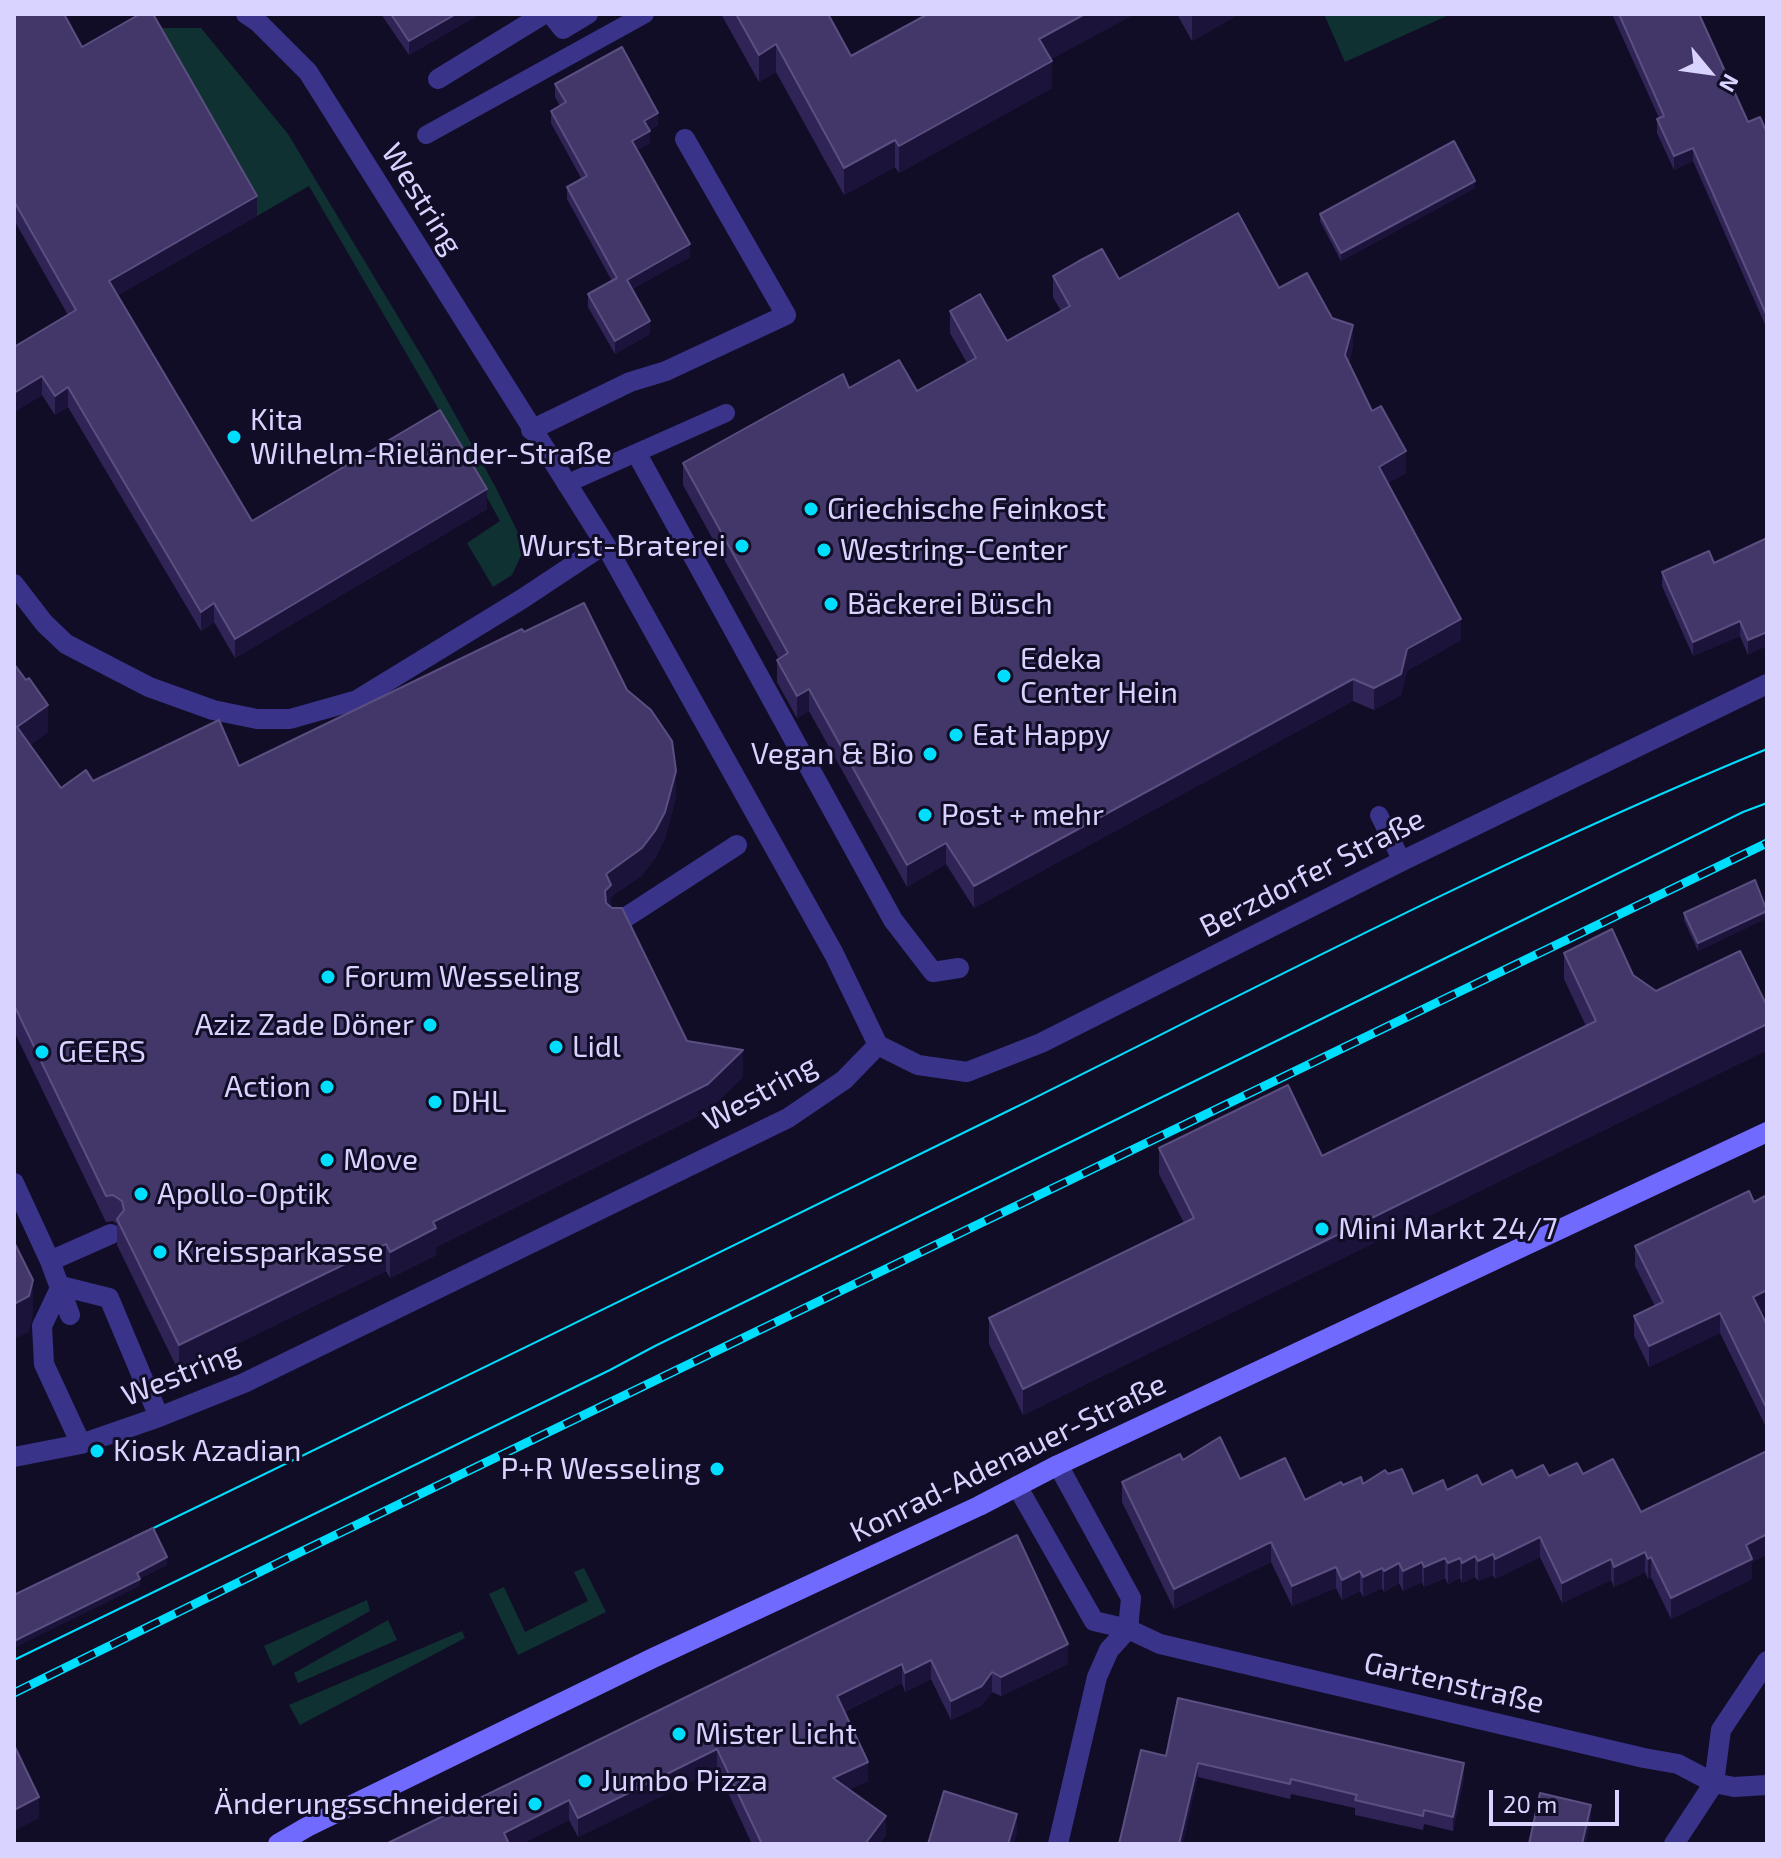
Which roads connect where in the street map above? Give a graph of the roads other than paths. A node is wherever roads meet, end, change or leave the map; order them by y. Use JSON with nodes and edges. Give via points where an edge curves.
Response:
{"nodes":[{"id":1,"x":246,"y":14,"type":"edge"},
{"id":2,"x":544,"y":14,"type":"edge"},
{"id":3,"x":551,"y":14,"type":"edge"},
{"id":4,"x":588,"y":14,"type":"edge"},
{"id":5,"x":645,"y":14,"type":"edge"},
{"id":6,"x":438,"y":79,"type":"dead end"},
{"id":7,"x":426,"y":135,"type":"dead end"},
{"id":8,"x":685,"y":139,"type":"dead end"},
{"id":9,"x":726,"y":413,"type":"dead end"},
{"id":10,"x":531,"y":430,"type":"junction"},
{"id":11,"x":637,"y":454,"type":"junction"},
{"id":12,"x":566,"y":484,"type":"junction"},
{"id":13,"x":605,"y":544,"type":"junction"},
{"id":14,"x":14,"y":584,"type":"edge"},
{"id":15,"x":1767,"y":684,"type":"edge"},
{"id":16,"x":1379,"y":815,"type":"dead end"},
{"id":17,"x":737,"y":845,"type":"dead end"},
{"id":18,"x":1402,"y":861,"type":"junction"},
{"id":19,"x":617,"y":923,"type":"edge"},
{"id":20,"x":959,"y":968,"type":"dead end"},
{"id":21,"x":878,"y":1045,"type":"junction"},
{"id":22,"x":1767,"y":1132,"type":"edge"},
{"id":23,"x":14,"y":1183,"type":"edge"},
{"id":24,"x":111,"y":1234,"type":"edge"},
{"id":25,"x":50,"y":1261,"type":"junction"},
{"id":26,"x":61,"y":1286,"type":"junction"},
{"id":27,"x":70,"y":1315,"type":"dead end"},
{"id":28,"x":159,"y":1417,"type":"junction"},
{"id":29,"x":81,"y":1444,"type":"junction"},
{"id":30,"x":14,"y":1457,"type":"edge"},
{"id":31,"x":1058,"y":1465,"type":"junction"},
{"id":32,"x":1017,"y":1486,"type":"junction"},
{"id":33,"x":1128,"y":1629,"type":"junction"},
{"id":34,"x":1767,"y":1661,"type":"edge"},
{"id":35,"x":1714,"y":1783,"type":"junction"},
{"id":36,"x":1767,"y":1785,"type":"edge"},
{"id":37,"x":278,"y":1844,"type":"edge"},
{"id":38,"x":1058,"y":1844,"type":"edge"},
{"id":39,"x":1674,"y":1844,"type":"edge"}],
"edges":[{"from":1,"to":10,"type":"street","name":"Westring","via":[[308,72]]},
{"from":2,"to":6,"type":"street"},
{"from":3,"to":4,"type":"street","via":[[563,29]]},
{"from":5,"to":7,"type":"lane"},
{"from":8,"to":10,"type":"street","via":[[786,315]]},
{"from":9,"to":11,"type":"lane"},
{"from":10,"to":12,"type":"street","name":"Westring"},
{"from":11,"to":12,"type":"lane"},
{"from":11,"to":20,"type":"street","via":[[893,920],[933,972]]},
{"from":12,"to":13,"type":"street","name":"Westring"},
{"from":13,"to":14,"type":"street","via":[[357,700],[290,719],[213,710],[149,687],[66,644]]},
{"from":13,"to":21,"type":"street","name":"Westring","via":[[834,954]]},
{"from":15,"to":18,"type":"street","name":"Berzdorfer Straße"},
{"from":16,"to":18,"type":"lane"},
{"from":17,"to":19,"type":"street"},
{"from":18,"to":21,"type":"street","name":"Berzdorfer Straße","via":[[1041,1043],[967,1072],[918,1065]]},
{"from":21,"to":28,"type":"street","name":"Westring","via":[[844,1080],[788,1118],[244,1383]]},
{"from":22,"to":31,"type":"main road","name":"Konrad-Adenauer-Straße"},
{"from":23,"to":25,"type":"street"},
{"from":24,"to":25,"type":"street"},
{"from":25,"to":26,"type":"street"},
{"from":26,"to":27,"type":"street"},
{"from":26,"to":28,"type":"street","via":[[109,1298]]},
{"from":26,"to":29,"type":"street","via":[[42,1326],[44,1364]]},
{"from":28,"to":29,"type":"street","name":"Westring"},
{"from":29,"to":30,"type":"street","name":"Westring"},
{"from":31,"to":32,"type":"main road","name":"Konrad-Adenauer-Straße"},
{"from":31,"to":33,"type":"street","via":[[1131,1598]]},
{"from":32,"to":33,"type":"street","name":"Gartenstraße","via":[[1094,1621]]},
{"from":32,"to":37,"type":"main road","name":"Konrad-Adenauer-Straße"},
{"from":33,"to":35,"type":"street","name":"Gartenstraße","via":[[1160,1644],[1678,1764]]},
{"from":33,"to":38,"type":"street","via":[[1109,1650],[1097,1677]]},
{"from":34,"to":35,"type":"street","via":[[1721,1730]]},
{"from":35,"to":36,"type":"street","name":"Gartenstraße"},
{"from":35,"to":39,"type":"street"}]}
